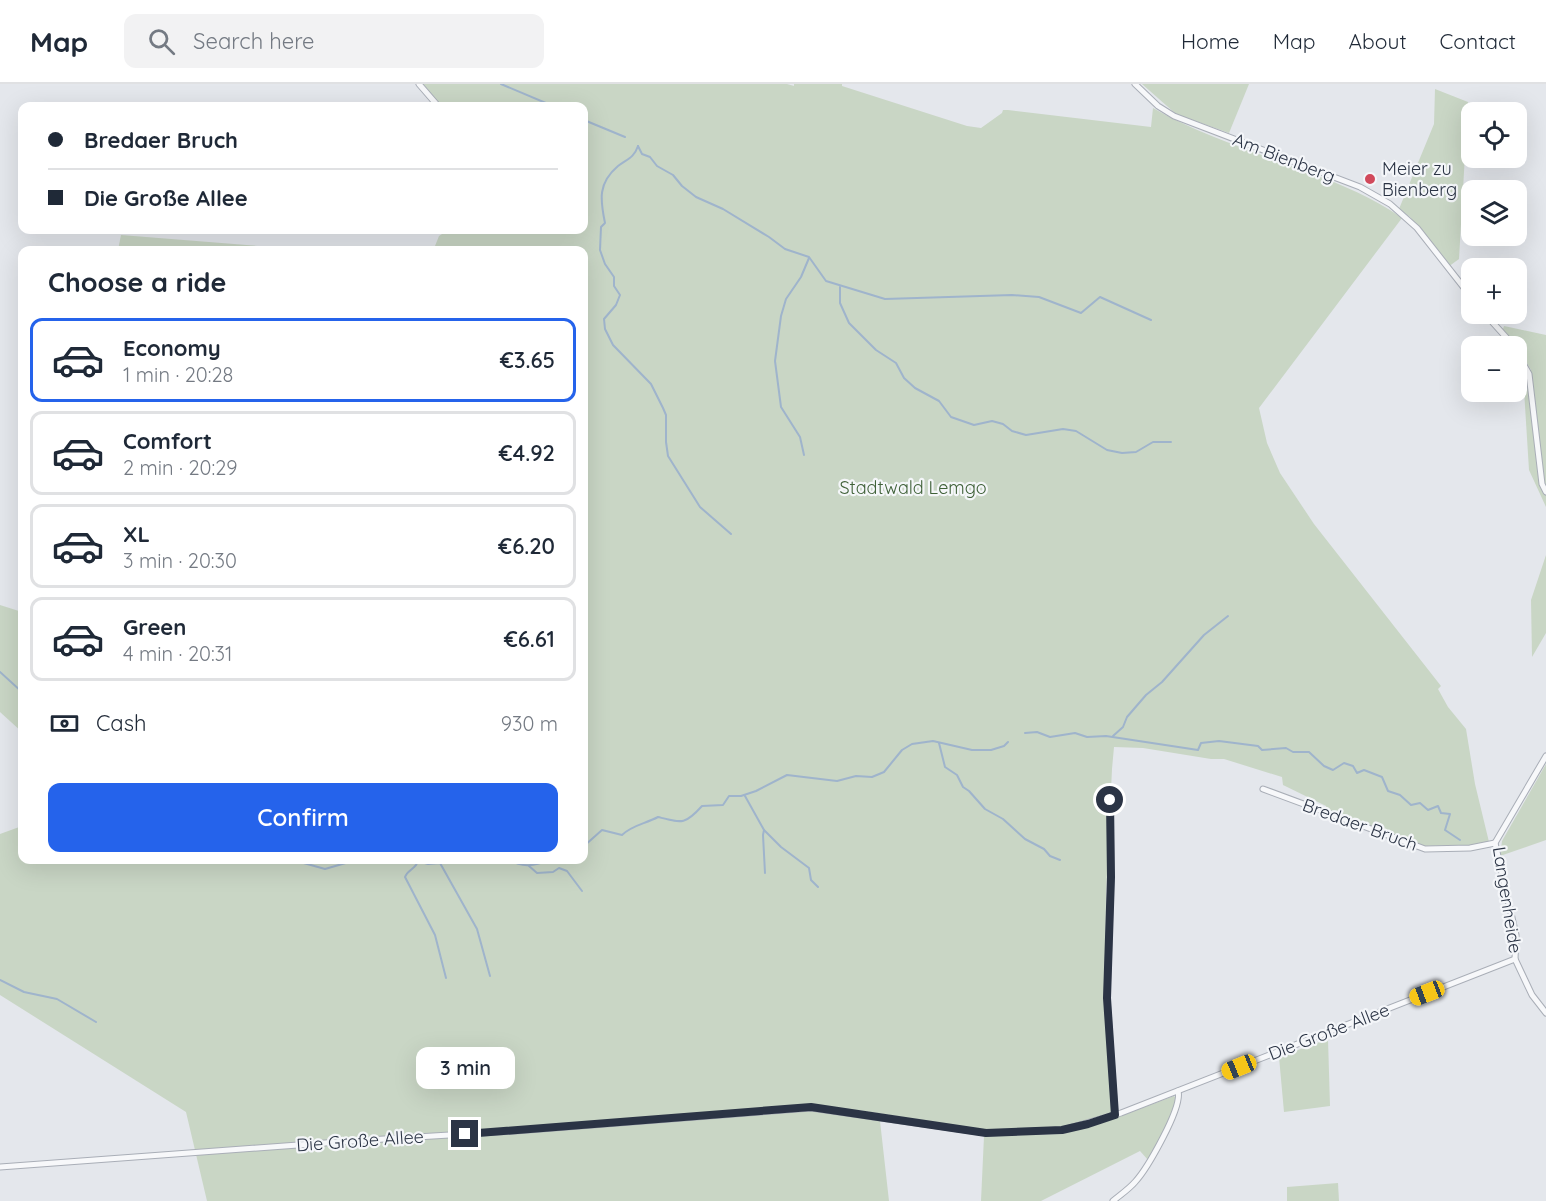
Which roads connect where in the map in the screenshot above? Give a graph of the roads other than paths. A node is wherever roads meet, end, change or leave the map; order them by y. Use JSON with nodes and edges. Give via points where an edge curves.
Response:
{"nodes":[{"id":1,"x":419,"y":84,"type":"edge"},
{"id":2,"x":1135,"y":84,"type":"edge"},
{"id":3,"x":435,"y":102,"type":"edge"},
{"id":4,"x":1461,"y":284,"type":"edge"},
{"id":5,"x":1494,"y":324,"type":"edge"},
{"id":6,"x":1505,"y":336,"type":"edge"},
{"id":7,"x":1527,"y":370,"type":"edge"},
{"id":8,"x":1546,"y":492,"type":"edge"},
{"id":9,"x":1546,"y":756,"type":"edge"},
{"id":10,"x":1263,"y":789,"type":"dead end"},
{"id":11,"x":1110,"y":800,"type":"dead end"},
{"id":12,"x":1495,"y":843,"type":"junction"},
{"id":13,"x":1515,"y":959,"type":"junction"},
{"id":14,"x":1546,"y":1013,"type":"edge"},
{"id":15,"x":1179,"y":1091,"type":"junction"},
{"id":16,"x":1115,"y":1115,"type":"junction"},
{"id":17,"x":0,"y":1167,"type":"edge"},
{"id":18,"x":1113,"y":1201,"type":"edge"}],
"edges":[{"from":1,"to":3,"type":"street"},
{"from":2,"to":4,"type":"street","name":"Am Bienberg","via":[[1174,116],[1360,187],[1389,204],[1417,228]]},
{"from":5,"to":6,"type":"street"},
{"from":7,"to":8,"type":"street"},
{"from":9,"to":12,"type":"street","name":"Langenheide"},
{"from":10,"to":12,"type":"street","name":"Bredaer Bruch","via":[[1425,849]]},
{"from":11,"to":16,"type":"street","via":[[1107,998]]},
{"from":12,"to":13,"type":"street","name":"Langenheide","via":[[1516,935]]},
{"from":13,"to":14,"type":"street","name":"Langenheide","via":[[1532,995]]},
{"from":13,"to":15,"type":"street","name":"Die Große Allee"},
{"from":15,"to":16,"type":"street","name":"Die Große Allee"},
{"from":15,"to":18,"type":"street","via":[[1172,1119],[1150,1161],[1135,1182]]},
{"from":16,"to":17,"type":"street","name":"Die Große Allee","via":[[1062,1130],[986,1133],[811,1107]]}]}
